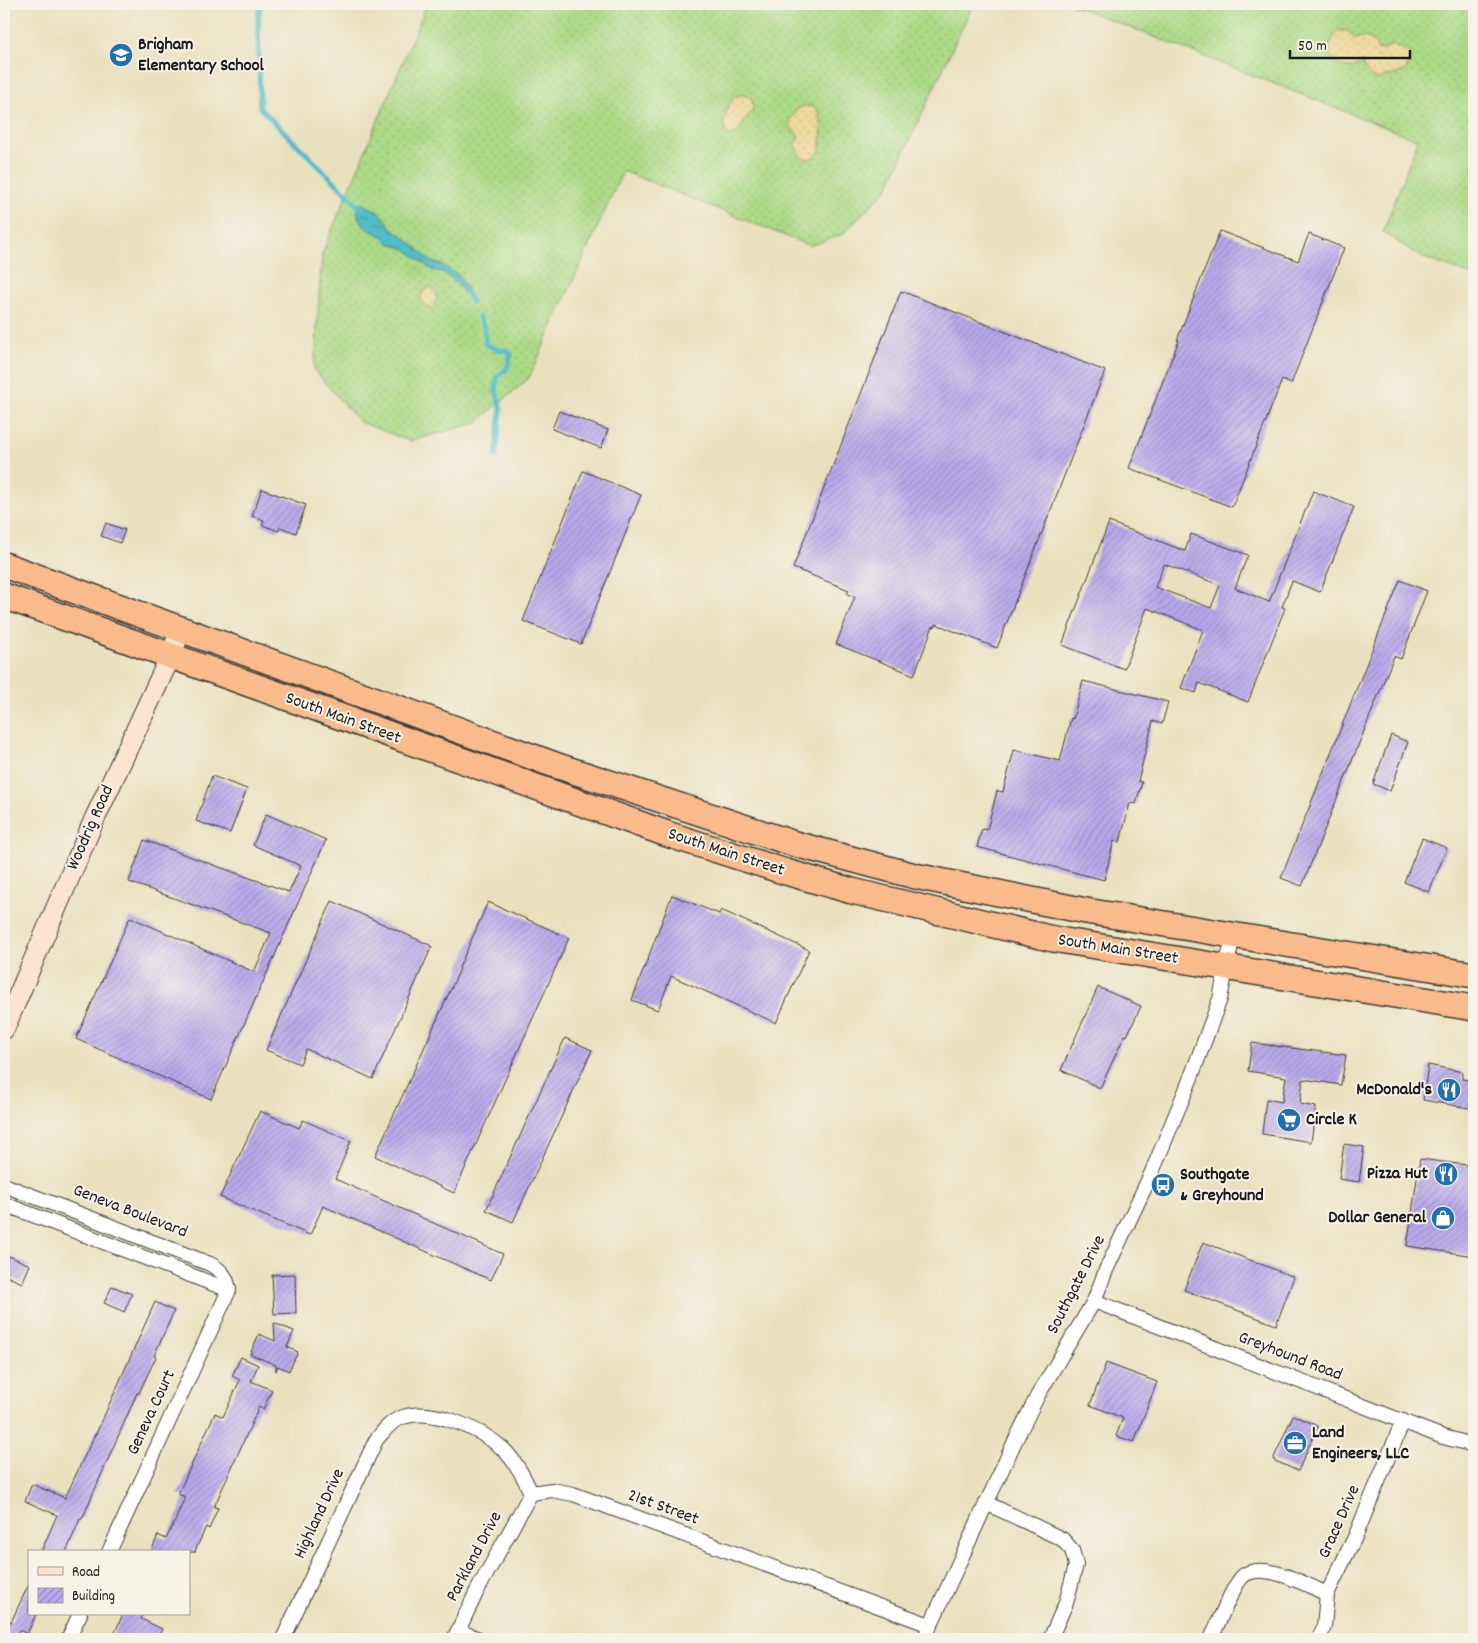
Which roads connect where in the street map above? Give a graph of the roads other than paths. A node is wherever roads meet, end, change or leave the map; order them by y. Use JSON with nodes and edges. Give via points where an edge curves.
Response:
{"nodes":[{"id":1,"x":4,"y":565,"type":"edge"},
{"id":2,"x":4,"y":596,"type":"edge"},
{"id":3,"x":181,"y":628,"type":"junction"},
{"id":4,"x":170,"y":656,"type":"junction"},
{"id":5,"x":1233,"y":935,"type":"junction"},
{"id":6,"x":1227,"y":968,"type":"junction"},
{"id":7,"x":1474,"y":975,"type":"edge"},
{"id":8,"x":1474,"y":1008,"type":"edge"},
{"id":9,"x":4,"y":1029,"type":"edge"},
{"id":10,"x":4,"y":1185,"type":"edge"},
{"id":11,"x":4,"y":1204,"type":"edge"},
{"id":12,"x":229,"y":1290,"type":"junction"},
{"id":13,"x":1094,"y":1301,"type":"junction"},
{"id":14,"x":1403,"y":1421,"type":"junction"},
{"id":15,"x":1474,"y":1445,"type":"edge"},
{"id":16,"x":531,"y":1493,"type":"junction"},
{"id":17,"x":986,"y":1503,"type":"junction"},
{"id":18,"x":110,"y":1550,"type":"edge"},
{"id":19,"x":1327,"y":1594,"type":"junction"},
{"id":20,"x":79,"y":1616,"type":"edge"},
{"id":21,"x":930,"y":1625,"type":"junction"},
{"id":22,"x":456,"y":1635,"type":"edge"},
{"id":23,"x":68,"y":1639,"type":"edge"},
{"id":24,"x":283,"y":1639,"type":"edge"},
{"id":25,"x":479,"y":1639,"type":"edge"},
{"id":26,"x":924,"y":1639,"type":"edge"},
{"id":27,"x":1050,"y":1639,"type":"edge"},
{"id":28,"x":1211,"y":1639,"type":"edge"},
{"id":29,"x":1319,"y":1639,"type":"edge"}],
"edges":[{"from":1,"to":3,"type":"highway","name":"South Main Street"},
{"from":2,"to":4,"type":"highway","name":"South Main Street"},
{"from":3,"to":4,"type":"street","name":"Woodrig Road"},
{"from":3,"to":5,"type":"highway","name":"South Main Street","via":[[555,765],[795,844],[915,876],[1086,912]]},
{"from":4,"to":6,"type":"highway","name":"South Main Street","via":[[713,850],[786,872],[1043,937]]},
{"from":4,"to":9,"type":"street","name":"Woodrig Road","via":[[95,818]]},
{"from":5,"to":6,"type":"street","name":"Southgate Drive"},
{"from":5,"to":7,"type":"highway","name":"South Main Street"},
{"from":6,"to":8,"type":"highway","name":"South Main Street"},
{"from":6,"to":13,"type":"street","name":"Southgate Drive","via":[[1220,999],[1188,1085]]},
{"from":10,"to":12,"type":"street","name":"Geneva Boulevard","via":[[210,1264],[226,1278]]},
{"from":11,"to":12,"type":"street"},
{"from":12,"to":18,"type":"street","name":"Geneva Court"},
{"from":13,"to":14,"type":"street","name":"Greyhound Road"},
{"from":13,"to":17,"type":"street","name":"Southgate Drive","via":[[1038,1395]]},
{"from":14,"to":15,"type":"street","name":"Greyhound Road"},
{"from":14,"to":19,"type":"street","name":"Grace Drive","via":[[1356,1535]]},
{"from":16,"to":21,"type":"street","name":"21st Street","via":[[552,1490],[572,1494]]},
{"from":16,"to":22,"type":"street","name":"Parkland Drive"},
{"from":16,"to":24,"type":"street","name":"Highland Drive","via":[[514,1462],[502,1448],[468,1427],[430,1415],[405,1416],[391,1423],[376,1440]]},
{"from":17,"to":21,"type":"street","name":"Southgate Drive"},
{"from":17,"to":27,"type":"street","via":[[1062,1539],[1072,1550],[1076,1565],[1066,1603]]},
{"from":19,"to":28,"type":"street","via":[[1271,1571],[1255,1570],[1242,1577]]},
{"from":19,"to":29,"type":"street","name":"Grace Drive","via":[[1324,1627]]},
{"from":20,"to":23,"type":"street"},
{"from":21,"to":26,"type":"street","name":"Southgate Drive"},
{"from":22,"to":25,"type":"street"}]}
